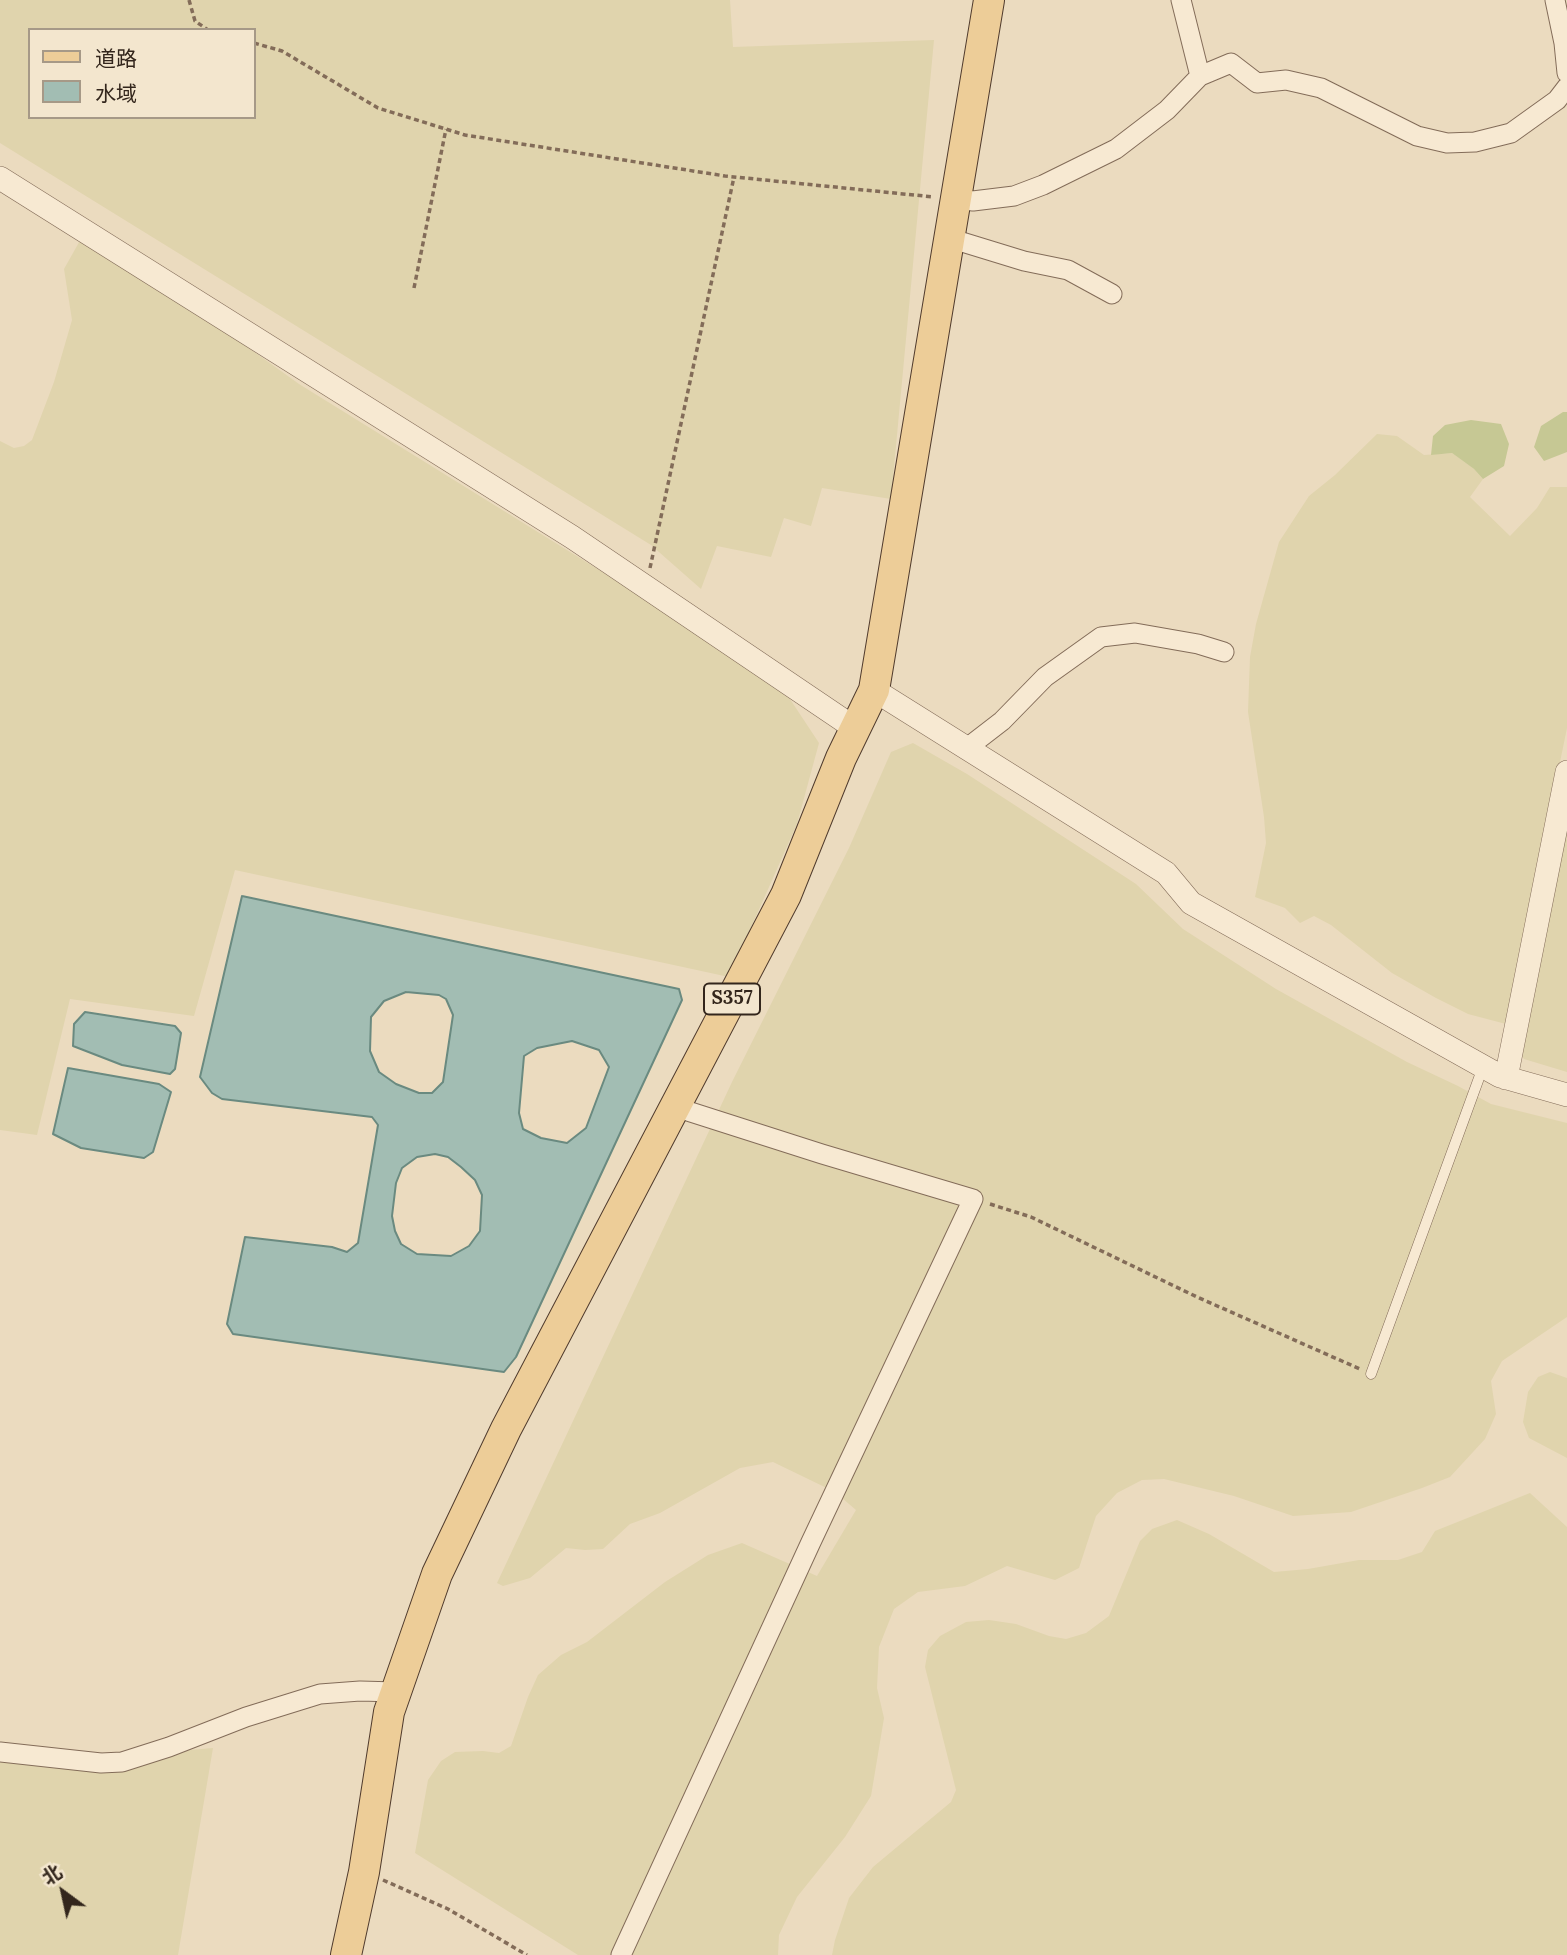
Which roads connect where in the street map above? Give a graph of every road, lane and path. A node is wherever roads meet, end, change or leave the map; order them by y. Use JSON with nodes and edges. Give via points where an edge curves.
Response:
{"nodes":[{"id":1,"x":189,"y":0,"type":"edge"},
{"id":2,"x":989,"y":0,"type":"edge"},
{"id":3,"x":1181,"y":0,"type":"edge"},
{"id":4,"x":1555,"y":0,"type":"edge"},
{"id":5,"x":205,"y":28,"type":"edge"},
{"id":6,"x":256,"y":44,"type":"edge"},
{"id":7,"x":1567,"y":73,"type":"edge"},
{"id":8,"x":1200,"y":76,"type":"junction"},
{"id":9,"x":1567,"y":87,"type":"edge"},
{"id":10,"x":446,"y":129,"type":"junction"},
{"id":11,"x":734,"y":177,"type":"junction"},
{"id":12,"x":0,"y":178,"type":"edge"},
{"id":13,"x":956,"y":199,"type":"junction"},
{"id":14,"x":949,"y":238,"type":"junction"},
{"id":15,"x":414,"y":288,"type":"dead end"},
{"id":16,"x":1112,"y":294,"type":"dead end"},
{"id":17,"x":646,"y":587,"type":"junction"},
{"id":18,"x":1224,"y":652,"type":"dead end"},
{"id":19,"x":874,"y":690,"type":"junction"},
{"id":20,"x":856,"y":729,"type":"junction"},
{"id":21,"x":967,"y":748,"type":"junction"},
{"id":22,"x":1567,"y":772,"type":"edge"},
{"id":23,"x":1483,"y":1066,"type":"junction"},
{"id":24,"x":1506,"y":1077,"type":"junction"},
{"id":25,"x":1567,"y":1095,"type":"edge"},
{"id":26,"x":676,"y":1107,"type":"junction"},
{"id":27,"x":973,"y":1199,"type":"junction"},
{"id":28,"x":1371,"y":1374,"type":"joint"},
{"id":29,"x":396,"y":1692,"type":"junction"},
{"id":30,"x":0,"y":1752,"type":"edge"},
{"id":31,"x":364,"y":1872,"type":"junction"},
{"id":32,"x":346,"y":1955,"type":"edge"},
{"id":33,"x":527,"y":1955,"type":"edge"},
{"id":34,"x":621,"y":1955,"type":"edge"}],
"edges":[{"from":1,"to":5,"type":"path","via":[[195,22]]},
{"from":2,"to":13,"type":"main road","number":"S357"},
{"from":3,"to":8,"type":"street"},
{"from":4,"to":7,"type":"street"},
{"from":6,"to":10,"type":"path","via":[[282,51],[378,108]]},
{"from":8,"to":9,"type":"street","via":[[1231,63],[1257,83],[1286,80],[1321,88],[1417,136],[1447,143],[1511,134],[1557,100]]},
{"from":8,"to":13,"type":"street","via":[[1167,110],[1115,149],[1014,196]]},
{"from":10,"to":11,"type":"path"},
{"from":10,"to":15,"type":"path"},
{"from":11,"to":13,"type":"path"},
{"from":11,"to":17,"type":"path"},
{"from":12,"to":17,"type":"street"},
{"from":13,"to":14,"type":"main road","number":"S357"},
{"from":14,"to":16,"type":"street","via":[[1068,270]]},
{"from":14,"to":19,"type":"main road","number":"S357"},
{"from":17,"to":20,"type":"street"},
{"from":18,"to":21,"type":"street","via":[[1135,633],[1101,637],[1045,677],[1002,721]]},
{"from":19,"to":20,"type":"main road","number":"S357"},
{"from":19,"to":21,"type":"street"},
{"from":20,"to":26,"type":"main road","number":"S357","via":[[786,895]]},
{"from":21,"to":23,"type":"street","via":[[1166,873],[1191,903]]},
{"from":22,"to":24,"type":"street"},
{"from":23,"to":24,"type":"street"},
{"from":23,"to":28,"type":"lane"},
{"from":24,"to":25,"type":"street"},
{"from":26,"to":27,"type":"street"},
{"from":26,"to":29,"type":"main road","number":"S357","via":[[506,1429],[437,1574]]},
{"from":27,"to":28,"type":"path","via":[[1031,1217]]},
{"from":27,"to":34,"type":"street"},
{"from":29,"to":30,"type":"street","via":[[320,1694],[122,1762]]},
{"from":29,"to":31,"type":"main road","number":"S357"},
{"from":31,"to":32,"type":"main road","number":"S357"},
{"from":31,"to":33,"type":"path","via":[[448,1909]]}]}
